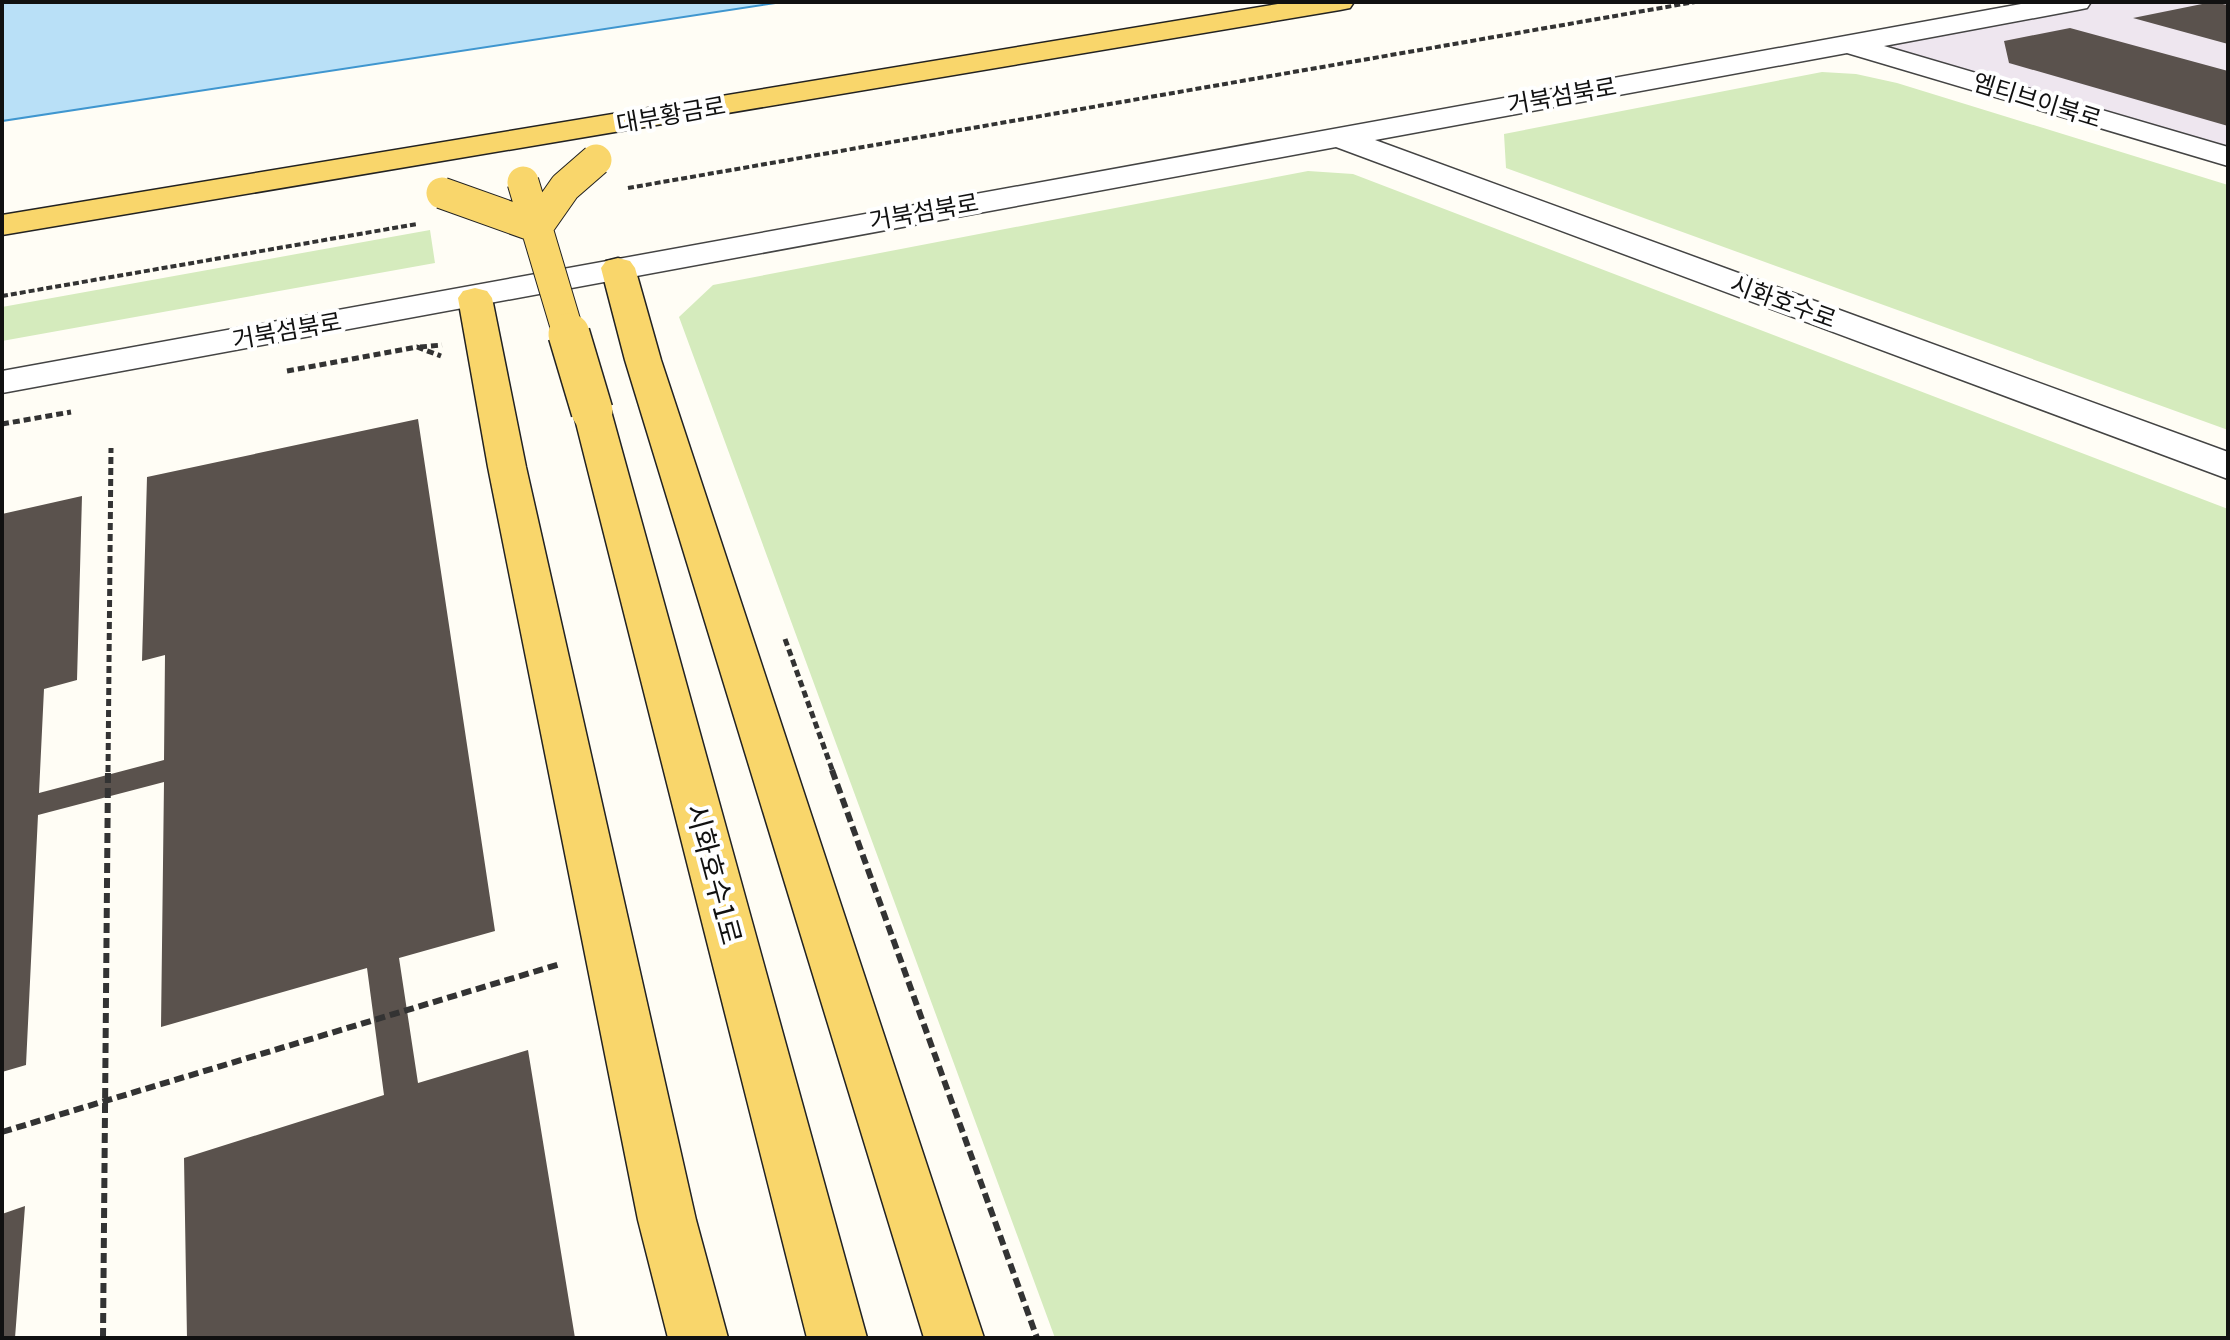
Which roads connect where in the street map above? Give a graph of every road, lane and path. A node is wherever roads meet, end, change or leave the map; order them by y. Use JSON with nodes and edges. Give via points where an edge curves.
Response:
{"nodes":[{"id":1,"x":1179,"y":2,"type":"edge"},
{"id":2,"x":1340,"y":2,"type":"edge"},
{"id":3,"x":1695,"y":2,"type":"edge"},
{"id":4,"x":2077,"y":2,"type":"edge"},
{"id":5,"x":1847,"y":44,"type":"junction"},
{"id":6,"x":775,"y":68,"type":"dead end"},
{"id":7,"x":712,"y":108,"type":"junction"},
{"id":8,"x":508,"y":126,"type":"junction"},
{"id":9,"x":1338,"y":137,"type":"junction"},
{"id":10,"x":2228,"y":157,"type":"edge"},
{"id":11,"x":277,"y":178,"type":"junction"},
{"id":12,"x":613,"y":190,"type":"dead end"},
{"id":13,"x":425,"y":223,"type":"dead end"},
{"id":14,"x":2,"y":225,"type":"edge"},
{"id":15,"x":537,"y":227,"type":"junction"},
{"id":16,"x":618,"y":268,"type":"junction"},
{"id":17,"x":2,"y":296,"type":"edge"},
{"id":18,"x":475,"y":298,"type":"junction"},
{"id":19,"x":446,"y":358,"type":"dead end"},
{"id":20,"x":276,"y":373,"type":"dead end"},
{"id":21,"x":2,"y":382,"type":"edge"},
{"id":22,"x":71,"y":412,"type":"dead end"},
{"id":23,"x":2,"y":424,"type":"edge"},
{"id":24,"x":111,"y":448,"type":"dead end"},
{"id":25,"x":2228,"y":466,"type":"edge"},
{"id":26,"x":783,"y":635,"type":"dead end"},
{"id":27,"x":566,"y":962,"type":"dead end"},
{"id":28,"x":106,"y":1102,"type":"junction"},
{"id":29,"x":2,"y":1132,"type":"edge"},
{"id":30,"x":103,"y":1338,"type":"edge"},
{"id":31,"x":698,"y":1338,"type":"edge"},
{"id":32,"x":837,"y":1338,"type":"edge"},
{"id":33,"x":954,"y":1338,"type":"edge"},
{"id":34,"x":1037,"y":1338,"type":"edge"}],
"edges":[{"from":1,"to":6,"type":"main road"},
{"from":2,"to":7,"type":"main road","name":"대부황금로"},
{"from":3,"to":12,"type":"path"},
{"from":4,"to":5,"type":"street","name":"거북섬북로"},
{"from":5,"to":9,"type":"street","name":"거북섬북로"},
{"from":5,"to":10,"type":"street","name":"엠티브이북로"},
{"from":7,"to":8,"type":"main road","name":"대부황금로"},
{"from":7,"to":15,"type":"main road","bridge":true,"via":[[606,152],[565,187]]},
{"from":8,"to":11,"type":"main road","name":"대부황금로"},
{"from":8,"to":15,"type":"main road","name":"시화호수1로","bridge":true},
{"from":9,"to":16,"type":"street","name":"거북섬북로"},
{"from":9,"to":25,"type":"street","name":"시화호수로"},
{"from":11,"to":14,"type":"main road","name":"대부황금로"},
{"from":11,"to":15,"type":"main road","bridge":true,"via":[[394,182]]},
{"from":13,"to":17,"type":"path"},
{"from":15,"to":32,"type":"main road","name":"시화호수1로","bridge":true,"via":[[592,411]]},
{"from":16,"to":18,"type":"street","name":"거북섬북로"},
{"from":16,"to":33,"type":"main road"},
{"from":18,"to":21,"type":"street","name":"거북섬북로"},
{"from":18,"to":31,"type":"main road","via":[[667,1220]]},
{"from":19,"to":20,"type":"path","via":[[417,347]]},
{"from":22,"to":23,"type":"path"},
{"from":24,"to":28,"type":"path"},
{"from":26,"to":34,"type":"path"},
{"from":27,"to":28,"type":"path"},
{"from":28,"to":29,"type":"path"},
{"from":28,"to":30,"type":"path"}]}
